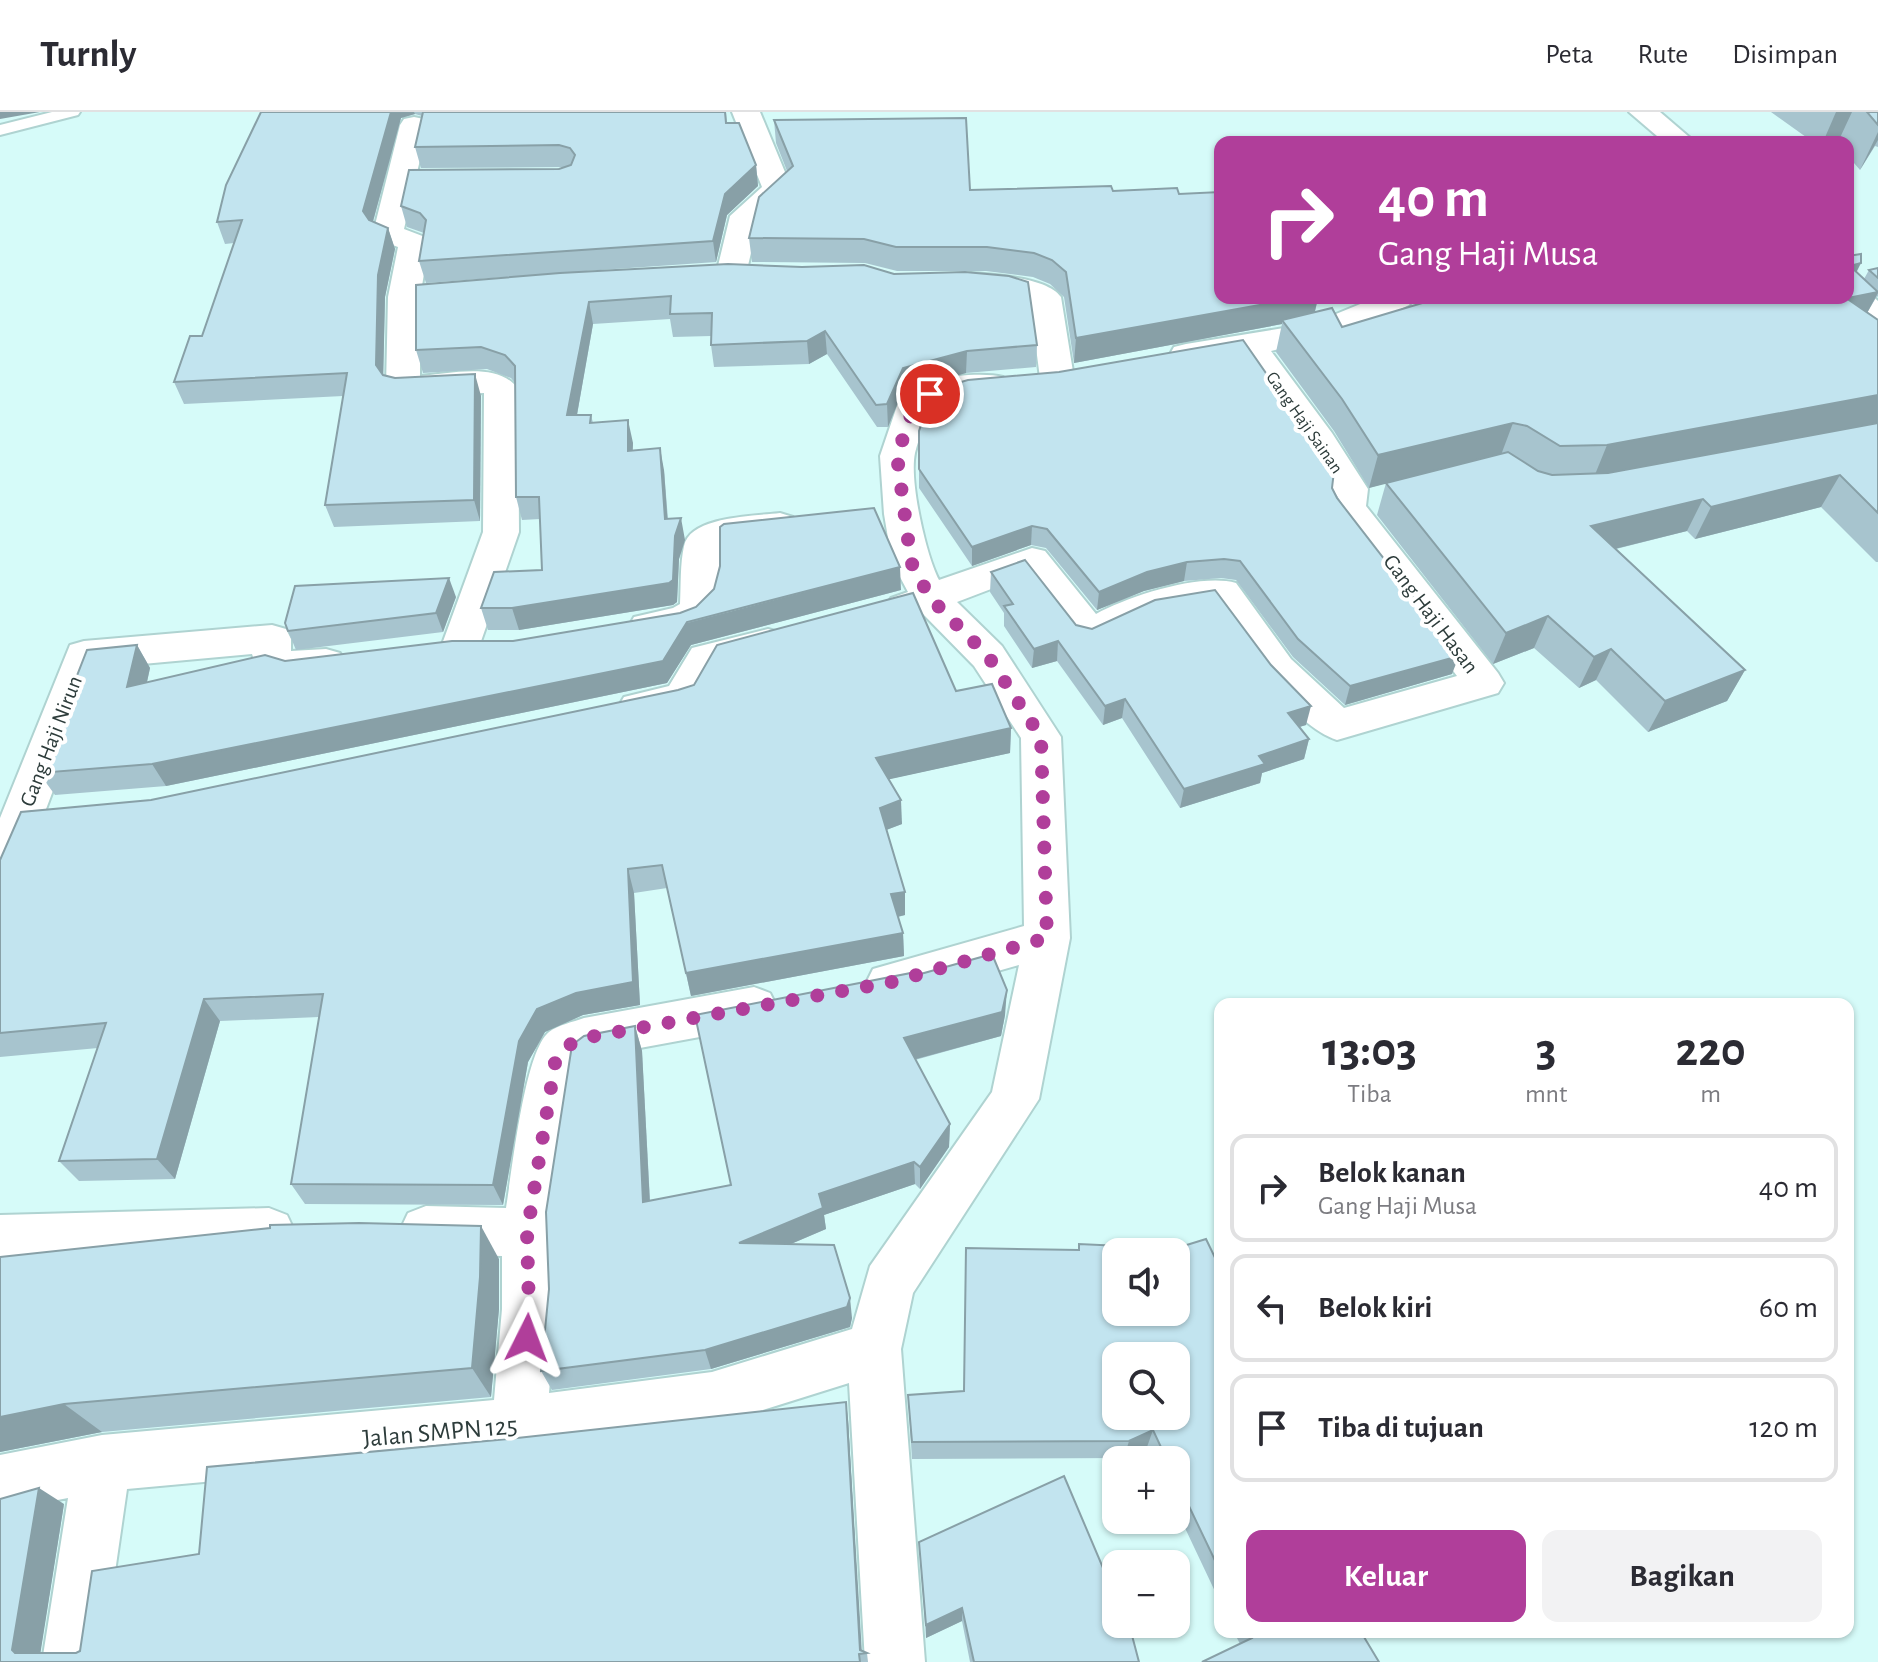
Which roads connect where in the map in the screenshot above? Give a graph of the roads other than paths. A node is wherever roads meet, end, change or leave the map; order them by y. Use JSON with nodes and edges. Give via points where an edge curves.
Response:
{"nodes":[{"id":1,"x":72,"y":112,"type":"edge"},
{"id":2,"x":746,"y":112,"type":"edge"},
{"id":3,"x":1643,"y":112,"type":"edge"},
{"id":4,"x":414,"y":125,"type":"dead end"},
{"id":5,"x":0,"y":130,"type":"edge"},
{"id":6,"x":1673,"y":136,"type":"edge"},
{"id":7,"x":428,"y":179,"type":"edge"},
{"id":8,"x":399,"y":180,"type":"junction"},
{"id":9,"x":730,"y":275,"type":"edge"},
{"id":10,"x":937,"y":283,"type":"edge"},
{"id":11,"x":507,"y":288,"type":"edge"},
{"id":12,"x":1854,"y":296,"type":"edge"},
{"id":13,"x":404,"y":297,"type":"junction"},
{"id":14,"x":1388,"y":304,"type":"edge"},
{"id":15,"x":1878,"y":318,"type":"edge"},
{"id":16,"x":1249,"y":343,"type":"junction"},
{"id":17,"x":1145,"y":362,"type":"edge"},
{"id":18,"x":1101,"y":370,"type":"edge"},
{"id":19,"x":1057,"y":378,"type":"junction"},
{"id":20,"x":1364,"y":503,"type":"joint"},
{"id":21,"x":812,"y":522,"type":"edge"},
{"id":22,"x":930,"y":598,"type":"junction"},
{"id":23,"x":872,"y":616,"type":"edge"},
{"id":24,"x":609,"y":632,"type":"edge"},
{"id":25,"x":797,"y":635,"type":"edge"},
{"id":26,"x":504,"y":647,"type":"edge"},
{"id":27,"x":355,"y":660,"type":"edge"},
{"id":28,"x":604,"y":715,"type":"edge"},
{"id":29,"x":65,"y":813,"type":"edge"},
{"id":30,"x":22,"y":817,"type":"junction"},
{"id":31,"x":0,"y":873,"type":"edge"},
{"id":32,"x":1047,"y":938,"type":"junction"},
{"id":33,"x":382,"y":1229,"type":"edge"},
{"id":34,"x":319,"y":1231,"type":"edge"},
{"id":35,"x":527,"y":1233,"type":"junction"},
{"id":36,"x":0,"y":1239,"type":"edge"},
{"id":37,"x":874,"y":1349,"type":"junction"},
{"id":38,"x":519,"y":1425,"type":"junction"},
{"id":39,"x":102,"y":1463,"type":"junction"},
{"id":40,"x":0,"y":1483,"type":"edge"},
{"id":41,"x":72,"y":1662,"type":"edge"},
{"id":42,"x":895,"y":1662,"type":"edge"}],
"edges":[{"from":1,"to":5,"type":"lane"},
{"from":2,"to":9,"type":"street","via":[[777,189],[745,216]]},
{"from":3,"to":6,"type":"street"},
{"from":4,"to":8,"type":"street"},
{"from":7,"to":8,"type":"street"},
{"from":8,"to":13,"type":"street","via":[[388,233],[414,243]]},
{"from":10,"to":19,"type":"street","via":[[1013,286],[1045,297]]},
{"from":11,"to":13,"type":"street"},
{"from":12,"to":15,"type":"street"},
{"from":13,"to":26,"type":"street","via":[[403,387],[488,382],[501,389],[501,532],[445,649]]},
{"from":14,"to":16,"type":"street","via":[[1313,335]]},
{"from":16,"to":17,"type":"street"},
{"from":16,"to":20,"type":"street","name":"Gang Haji Sainan"},
{"from":18,"to":19,"type":"street"},
{"from":19,"to":22,"type":"street","via":[[945,388],[916,400],[885,515]]},
{"from":20,"to":22,"type":"street","name":"Gang Haji Hasan","via":[[1484,683],[1337,725],[1277,669],[1223,592],[1142,606],[1090,633],[1032,560]]},
{"from":21,"to":24,"type":"street","via":[[717,533],[702,544],[699,609],[684,620]]},
{"from":22,"to":23,"type":"street"},
{"from":22,"to":32,"type":"street","via":[[988,656],[1041,737]]},
{"from":25,"to":28,"type":"street","via":[[706,658],[682,698]]},
{"from":27,"to":30,"type":"street","name":"Gang Haji Nirun","via":[[295,667],[271,659],[272,639],[84,655]]},
{"from":29,"to":30,"type":"street"},
{"from":30,"to":31,"type":"street","name":"Gang Haji Nirun"},
{"from":32,"to":35,"type":"street","via":[[892,982],[584,1038],[565,1047],[555,1063]]},
{"from":32,"to":37,"type":"street","via":[[1015,1099],[889,1284]]},
{"from":33,"to":35,"type":"street"},
{"from":34,"to":36,"type":"street"},
{"from":35,"to":38,"type":"street","via":[[529,1309]]},
{"from":37,"to":38,"type":"street","name":"Jalan SMPN 125","via":[[712,1399]]},
{"from":37,"to":42,"type":"street"},
{"from":38,"to":39,"type":"street","name":"Jalan SMPN 125"},
{"from":39,"to":40,"type":"street","name":"Jalan SMPN 125"},
{"from":39,"to":41,"type":"street"}]}
